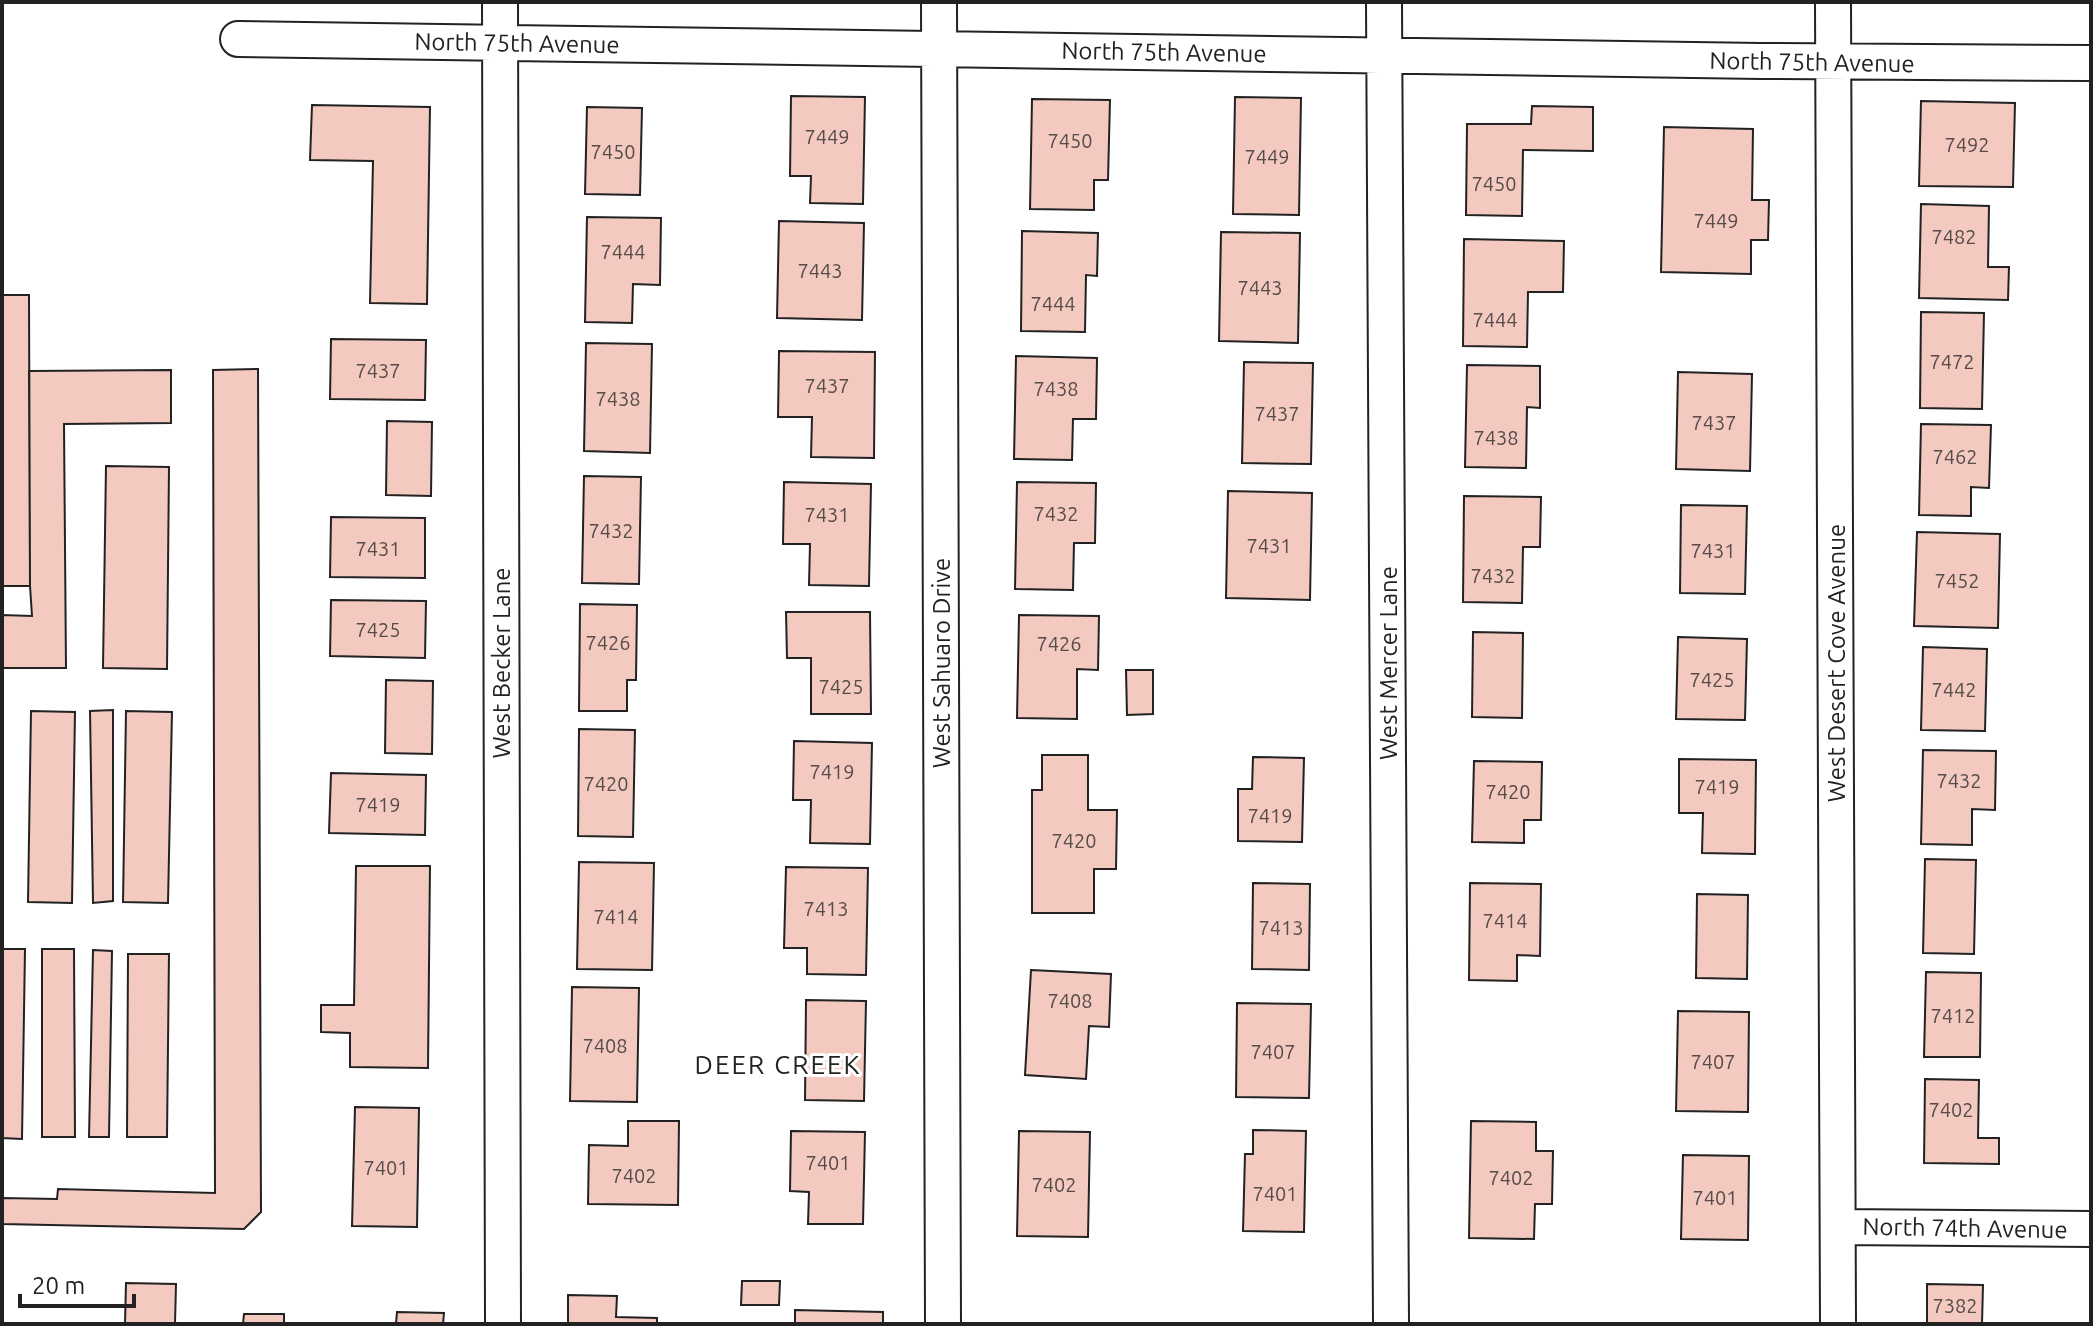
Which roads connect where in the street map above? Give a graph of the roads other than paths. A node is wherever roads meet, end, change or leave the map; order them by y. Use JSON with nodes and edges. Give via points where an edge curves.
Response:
{"nodes":[{"id":1,"x":500,"y":2,"type":"edge"},
{"id":2,"x":939,"y":2,"type":"edge"},
{"id":3,"x":1384,"y":2,"type":"edge"},
{"id":4,"x":1833,"y":2,"type":"edge"},
{"id":5,"x":238,"y":39,"type":"dead end"},
{"id":6,"x":500,"y":43,"type":"junction"},
{"id":7,"x":938,"y":49,"type":"junction"},
{"id":8,"x":1385,"y":55,"type":"junction"},
{"id":9,"x":1834,"y":62,"type":"junction"},
{"id":10,"x":2091,"y":63,"type":"edge"},
{"id":11,"x":1838,"y":1227,"type":"junction"},
{"id":12,"x":2091,"y":1229,"type":"edge"},
{"id":13,"x":503,"y":1324,"type":"edge"},
{"id":14,"x":943,"y":1324,"type":"edge"},
{"id":15,"x":1391,"y":1324,"type":"edge"},
{"id":16,"x":1838,"y":1324,"type":"edge"}],
"edges":[{"from":1,"to":6,"type":"street","name":"West Becker Lane"},
{"from":2,"to":7,"type":"street","name":"West Sahuaro Drive"},
{"from":3,"to":8,"type":"street","name":"West Mercer Lane"},
{"from":4,"to":9,"type":"street","name":"West Desert Cove Avenue"},
{"from":5,"to":6,"type":"street","name":"North 75th Avenue"},
{"from":6,"to":7,"type":"street","name":"North 75th Avenue"},
{"from":6,"to":13,"type":"street","name":"West Becker Lane"},
{"from":7,"to":8,"type":"street","name":"North 75th Avenue"},
{"from":7,"to":14,"type":"street","name":"West Sahuaro Drive"},
{"from":8,"to":9,"type":"street","name":"North 75th Avenue"},
{"from":8,"to":15,"type":"street","name":"West Mercer Lane"},
{"from":9,"to":10,"type":"street","name":"North 75th Avenue"},
{"from":9,"to":11,"type":"street","name":"West Desert Cove Avenue"},
{"from":11,"to":12,"type":"street","name":"North 74th Avenue"},
{"from":11,"to":16,"type":"street","name":"West Desert Cove Avenue"}]}
